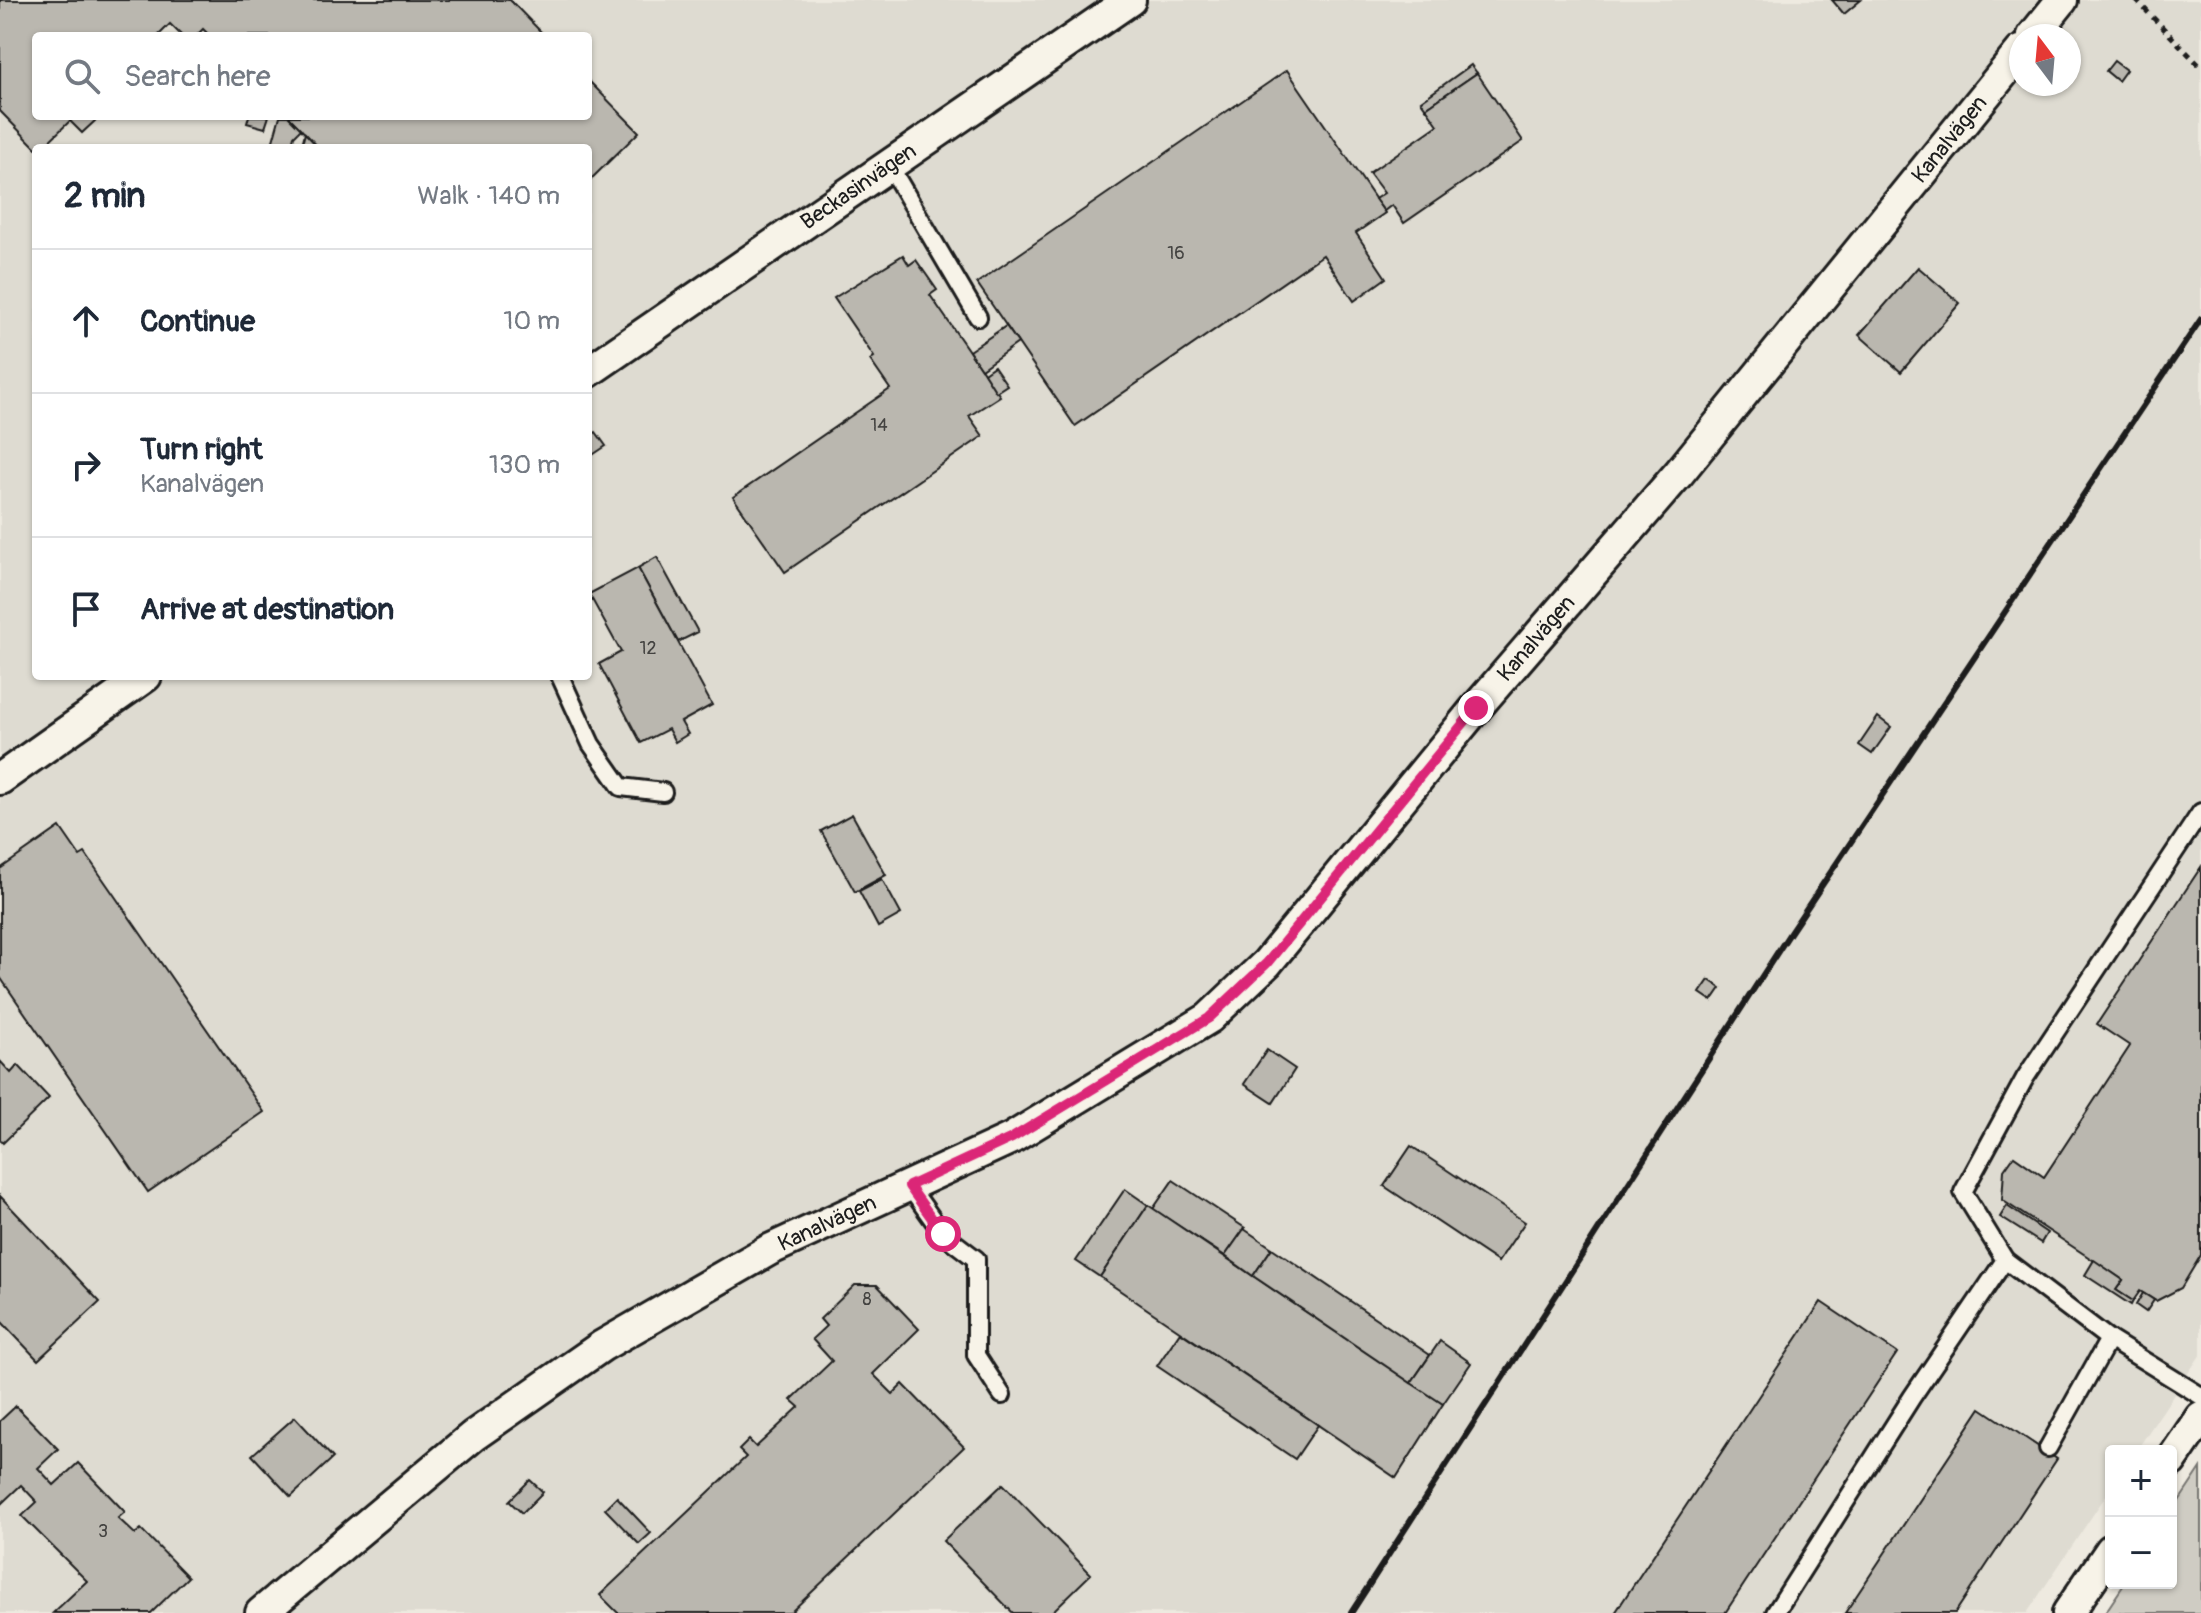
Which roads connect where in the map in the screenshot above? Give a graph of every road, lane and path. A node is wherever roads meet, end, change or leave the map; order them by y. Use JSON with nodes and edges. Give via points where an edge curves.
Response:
{"nodes":[{"id":1,"x":1130,"y":0,"type":"edge"},
{"id":2,"x":2062,"y":0,"type":"edge"},
{"id":3,"x":2136,"y":0,"type":"edge"},
{"id":4,"x":2043,"y":24,"type":"edge"},
{"id":5,"x":2009,"y":66,"type":"edge"},
{"id":6,"x":2201,"y":67,"type":"edge"},
{"id":7,"x":889,"y":165,"type":"junction"},
{"id":8,"x":978,"y":317,"type":"dead end"},
{"id":9,"x":592,"y":369,"type":"edge"},
{"id":10,"x":140,"y":680,"type":"edge"},
{"id":11,"x":562,"y":680,"type":"edge"},
{"id":12,"x":0,"y":779,"type":"edge"},
{"id":13,"x":663,"y":792,"type":"dead end"},
{"id":14,"x":2201,"y":812,"type":"edge"},
{"id":15,"x":909,"y":1186,"type":"junction"},
{"id":16,"x":2005,"y":1260,"type":"junction"},
{"id":17,"x":2109,"y":1339,"type":"junction"},
{"id":18,"x":1002,"y":1395,"type":"dead end"},
{"id":19,"x":2201,"y":1396,"type":"edge"},
{"id":20,"x":2201,"y":1417,"type":"edge"},
{"id":21,"x":2048,"y":1448,"type":"dead end"},
{"id":22,"x":2177,"y":1452,"type":"edge"},
{"id":23,"x":2105,"y":1559,"type":"edge"},
{"id":24,"x":261,"y":1613,"type":"edge"},
{"id":25,"x":1775,"y":1613,"type":"edge"},
{"id":26,"x":2068,"y":1613,"type":"edge"}],
"edges":[{"from":1,"to":7,"type":"street","name":"Beckasinvägen"},
{"from":2,"to":4,"type":"street"},
{"from":3,"to":6,"type":"path"},
{"from":5,"to":15,"type":"street","name":"Kanalvägen","via":[[1679,473],[1476,708],[1267,963],[1209,1018],[1128,1069],[1012,1138]]},
{"from":7,"to":8,"type":"lane"},
{"from":7,"to":9,"type":"street","name":"Beckasinvägen"},
{"from":10,"to":12,"type":"street"},
{"from":11,"to":13,"type":"lane","via":[[591,744],[621,787]]},
{"from":14,"to":16,"type":"lane","via":[[2025,1078],[1963,1192]]},
{"from":15,"to":18,"type":"lane","via":[[943,1234],[976,1259],[976,1355]]},
{"from":15,"to":24,"type":"street","name":"Kanalvägen","via":[[769,1250],[602,1346],[473,1436]]},
{"from":16,"to":17,"type":"lane"},
{"from":16,"to":25,"type":"lane"},
{"from":17,"to":19,"type":"lane"},
{"from":17,"to":21,"type":"lane"},
{"from":20,"to":22,"type":"street"},
{"from":23,"to":26,"type":"street"}]}
